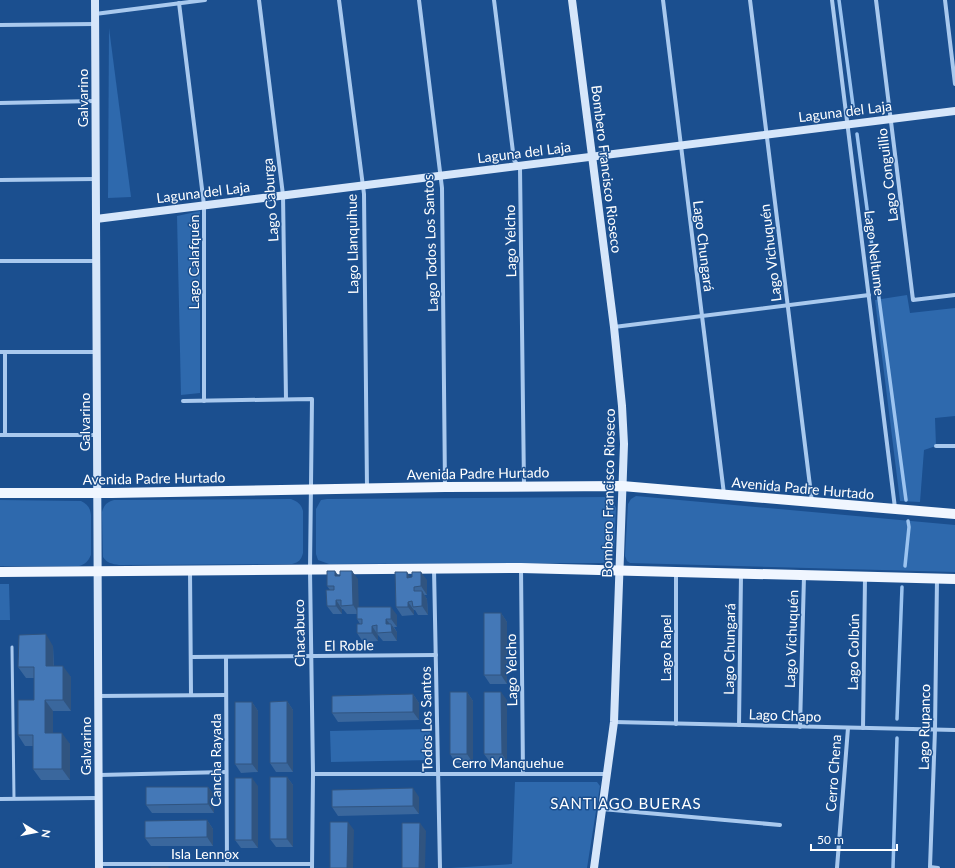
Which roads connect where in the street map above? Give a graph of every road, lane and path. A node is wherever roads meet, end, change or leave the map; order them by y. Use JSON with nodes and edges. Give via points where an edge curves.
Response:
{"nodes":[{"id":1,"x":95,"y":0,"type":"edge"},
{"id":2,"x":205,"y":0,"type":"edge"},
{"id":3,"x":259,"y":0,"type":"edge"},
{"id":4,"x":339,"y":0,"type":"edge"},
{"id":5,"x":419,"y":0,"type":"edge"},
{"id":6,"x":494,"y":0,"type":"edge"},
{"id":7,"x":572,"y":0,"type":"edge"},
{"id":8,"x":663,"y":0,"type":"edge"},
{"id":9,"x":750,"y":0,"type":"edge"},
{"id":10,"x":832,"y":0,"type":"edge"},
{"id":11,"x":876,"y":0,"type":"edge"},
{"id":12,"x":945,"y":0,"type":"edge"},
{"id":13,"x":179,"y":3,"type":"junction"},
{"id":14,"x":95,"y":14,"type":"junction"},
{"id":15,"x":95,"y":24,"type":"junction"},
{"id":16,"x":0,"y":25,"type":"edge"},
{"id":17,"x":955,"y":84,"type":"edge"},
{"id":18,"x":96,"y":101,"type":"junction"},
{"id":19,"x":0,"y":103,"type":"edge"},
{"id":20,"x":955,"y":111,"type":"edge"},
{"id":21,"x":891,"y":119,"type":"junction"},
{"id":22,"x":848,"y":124,"type":"junction"},
{"id":23,"x":767,"y":134,"type":"junction"},
{"id":24,"x":681,"y":145,"type":"junction"},
{"id":25,"x":592,"y":156,"type":"junction"},
{"id":26,"x":518,"y":166,"type":"junction"},
{"id":27,"x":441,"y":175,"type":"junction"},
{"id":28,"x":96,"y":179,"type":"junction"},
{"id":29,"x":0,"y":180,"type":"edge"},
{"id":30,"x":362,"y":185,"type":"junction"},
{"id":31,"x":283,"y":195,"type":"junction"},
{"id":32,"x":204,"y":205,"type":"junction"},
{"id":33,"x":96,"y":219,"type":"junction"},
{"id":34,"x":0,"y":261,"type":"edge"},
{"id":35,"x":96,"y":261,"type":"junction"},
{"id":36,"x":869,"y":295,"type":"junction"},
{"id":37,"x":955,"y":295,"type":"edge"},
{"id":38,"x":788,"y":305,"type":"junction"},
{"id":39,"x":702,"y":316,"type":"junction"},
{"id":40,"x":614,"y":327,"type":"junction"},
{"id":41,"x":3,"y":352,"type":"edge"},
{"id":42,"x":96,"y":352,"type":"junction"},
{"id":43,"x":286,"y":400,"type":"junction"},
{"id":44,"x":183,"y":401,"type":"dead end"},
{"id":45,"x":204,"y":402,"type":"junction"},
{"id":46,"x":2,"y":435,"type":"edge"},
{"id":47,"x":97,"y":435,"type":"junction"},
{"id":48,"x":936,"y":446,"type":"dead end"},
{"id":49,"x":955,"y":446,"type":"edge"},
{"id":50,"x":445,"y":486,"type":"junction"},
{"id":51,"x":524,"y":486,"type":"junction"},
{"id":52,"x":622,"y":486,"type":"junction"},
{"id":53,"x":367,"y":488,"type":"junction"},
{"id":54,"x":311,"y":490,"type":"junction"},
{"id":55,"x":0,"y":493,"type":"edge"},
{"id":56,"x":97,"y":493,"type":"junction"},
{"id":57,"x":724,"y":495,"type":"junction"},
{"id":58,"x":812,"y":502,"type":"junction"},
{"id":59,"x":895,"y":509,"type":"junction"},
{"id":60,"x":955,"y":514,"type":"edge"},
{"id":61,"x":521,"y":568,"type":"junction"},
{"id":62,"x":434,"y":569,"type":"junction"},
{"id":63,"x":190,"y":570,"type":"junction"},
{"id":64,"x":310,"y":570,"type":"junction"},
{"id":65,"x":620,"y":571,"type":"junction"},
{"id":66,"x":0,"y":572,"type":"edge"},
{"id":67,"x":97,"y":572,"type":"junction"},
{"id":68,"x":676,"y":572,"type":"junction"},
{"id":69,"x":741,"y":574,"type":"junction"},
{"id":70,"x":804,"y":576,"type":"junction"},
{"id":71,"x":865,"y":577,"type":"junction"},
{"id":72,"x":937,"y":579,"type":"junction"},
{"id":73,"x":955,"y":580,"type":"edge"},
{"id":74,"x":12,"y":647,"type":"dead end"},
{"id":75,"x":436,"y":656,"type":"junction"},
{"id":76,"x":191,"y":657,"type":"junction"},
{"id":77,"x":226,"y":657,"type":"junction"},
{"id":78,"x":311,"y":657,"type":"junction"},
{"id":79,"x":191,"y":695,"type":"junction"},
{"id":80,"x":226,"y":695,"type":"junction"},
{"id":81,"x":98,"y":696,"type":"junction"},
{"id":82,"x":614,"y":722,"type":"junction"},
{"id":83,"x":676,"y":724,"type":"junction"},
{"id":84,"x":739,"y":725,"type":"junction"},
{"id":85,"x":800,"y":727,"type":"junction"},
{"id":86,"x":848,"y":728,"type":"junction"},
{"id":87,"x":862,"y":728,"type":"junction"},
{"id":88,"x":936,"y":730,"type":"junction"},
{"id":89,"x":955,"y":730,"type":"edge"},
{"id":90,"x":226,"y":772,"type":"junction"},
{"id":91,"x":439,"y":773,"type":"junction"},
{"id":92,"x":523,"y":773,"type":"junction"},
{"id":93,"x":313,"y":774,"type":"junction"},
{"id":94,"x":607,"y":774,"type":"junction"},
{"id":95,"x":98,"y":775,"type":"junction"},
{"id":96,"x":0,"y":798,"type":"edge"},
{"id":97,"x":14,"y":798,"type":"junction"},
{"id":98,"x":98,"y":798,"type":"junction"},
{"id":99,"x":602,"y":809,"type":"junction"},
{"id":100,"x":780,"y":825,"type":"dead end"},
{"id":101,"x":227,"y":864,"type":"junction"},
{"id":102,"x":99,"y":866,"type":"edge"},
{"id":103,"x":187,"y":866,"type":"edge"},
{"id":104,"x":312,"y":866,"type":"edge"},
{"id":105,"x":440,"y":868,"type":"edge"},
{"id":106,"x":594,"y":868,"type":"edge"},
{"id":107,"x":837,"y":868,"type":"edge"},
{"id":108,"x":938,"y":868,"type":"edge"}],
"edges":[{"from":1,"to":14,"type":"street","name":"Galvarino"},
{"from":2,"to":13,"type":"street"},
{"from":3,"to":31,"type":"street","name":"Lago Caburga"},
{"from":4,"to":30,"type":"street","name":"Lago Llanquihue"},
{"from":5,"to":27,"type":"street","name":"Lago Todos Los Santos"},
{"from":6,"to":26,"type":"street","name":"Lago Yelcho","via":[[514,160]]},
{"from":7,"to":25,"type":"street","name":"Bombero Francisco Rioseco"},
{"from":8,"to":24,"type":"street","name":"Lago Chungará"},
{"from":9,"to":23,"type":"street","name":"Lago Vichuquén"},
{"from":10,"to":22,"type":"street","name":"Lago Neltume"},
{"from":11,"to":21,"type":"street","name":"Lago Conguillio"},
{"from":12,"to":17,"type":"street"},
{"from":13,"to":14,"type":"street"},
{"from":13,"to":32,"type":"street","name":"Lago Calafquén"},
{"from":14,"to":15,"type":"street","name":"Galvarino"},
{"from":15,"to":16,"type":"street"},
{"from":15,"to":18,"type":"street","name":"Galvarino"},
{"from":18,"to":19,"type":"street"},
{"from":18,"to":28,"type":"street","name":"Galvarino"},
{"from":20,"to":21,"type":"street","name":"Laguna del Laja"},
{"from":21,"to":22,"type":"street","name":"Laguna del Laja"},
{"from":21,"to":37,"type":"street","name":"Lago Conguillio","via":[[913,300]]},
{"from":22,"to":23,"type":"street","name":"Laguna del Laja"},
{"from":22,"to":36,"type":"street","name":"Lago Neltume"},
{"from":23,"to":24,"type":"street","name":"Laguna del Laja"},
{"from":23,"to":38,"type":"street","name":"Lago Vichuquén"},
{"from":24,"to":25,"type":"street","name":"Laguna del Laja"},
{"from":24,"to":39,"type":"street","name":"Lago Chungará"},
{"from":25,"to":26,"type":"street","name":"Laguna del Laja"},
{"from":25,"to":40,"type":"street","name":"Bombero Francisco Rioseco"},
{"from":26,"to":27,"type":"street","name":"Laguna del Laja"},
{"from":26,"to":51,"type":"street","name":"Lago Yelcho"},
{"from":27,"to":30,"type":"street","name":"Laguna del Laja"},
{"from":27,"to":50,"type":"street","name":"Lago Todos Los Santos"},
{"from":28,"to":29,"type":"street"},
{"from":28,"to":33,"type":"street","name":"Galvarino"},
{"from":30,"to":31,"type":"street","name":"Laguna del Laja"},
{"from":30,"to":53,"type":"street","name":"Lago Llanquihue"},
{"from":31,"to":32,"type":"street","name":"Laguna del Laja"},
{"from":31,"to":43,"type":"street","name":"Lago Caburga"},
{"from":32,"to":33,"type":"street","name":"Laguna del Laja"},
{"from":32,"to":45,"type":"street","name":"Lago Calafquén"},
{"from":33,"to":35,"type":"street","name":"Galvarino"},
{"from":34,"to":35,"type":"street"},
{"from":35,"to":42,"type":"street","name":"Galvarino"},
{"from":36,"to":38,"type":"street"},
{"from":36,"to":59,"type":"street","name":"Lago Neltume"},
{"from":38,"to":39,"type":"street"},
{"from":38,"to":58,"type":"street","name":"Lago Vichuquén"},
{"from":39,"to":40,"type":"street"},
{"from":39,"to":57,"type":"street","name":"Lago Chungará"},
{"from":40,"to":52,"type":"street","name":"Bombero Francisco Rioseco","via":[[624,424]]},
{"from":41,"to":42,"type":"street"},
{"from":41,"to":46,"type":"street"},
{"from":42,"to":47,"type":"street","name":"Galvarino"},
{"from":43,"to":45,"type":"street"},
{"from":43,"to":54,"type":"street","name":"Chacabuco","via":[[312,399]]},
{"from":44,"to":45,"type":"street"},
{"from":46,"to":47,"type":"street"},
{"from":47,"to":56,"type":"street","name":"Galvarino"},
{"from":48,"to":49,"type":"street"},
{"from":50,"to":51,"type":"main road","name":"Avenida Padre Hurtado"},
{"from":50,"to":53,"type":"main road","name":"Avenida Padre Hurtado"},
{"from":51,"to":52,"type":"main road","name":"Avenida Padre Hurtado"},
{"from":52,"to":57,"type":"main road","name":"Avenida Padre Hurtado"},
{"from":52,"to":65,"type":"street","name":"Bombero Francisco Rioseco"},
{"from":53,"to":54,"type":"main road","name":"Avenida Padre Hurtado"},
{"from":54,"to":56,"type":"main road","name":"Avenida Padre Hurtado"},
{"from":54,"to":64,"type":"street","name":"Chacabuco"},
{"from":55,"to":56,"type":"main road","name":"Avenida Padre Hurtado"},
{"from":56,"to":67,"type":"street","name":"Galvarino"},
{"from":57,"to":58,"type":"main road","name":"Avenida Padre Hurtado"},
{"from":58,"to":59,"type":"main road","name":"Avenida Padre Hurtado"},
{"from":59,"to":60,"type":"main road","name":"Avenida Padre Hurtado"},
{"from":61,"to":62,"type":"main road"},
{"from":61,"to":65,"type":"main road"},
{"from":61,"to":92,"type":"street","name":"Lago Yelcho"},
{"from":62,"to":64,"type":"main road"},
{"from":62,"to":75,"type":"street","name":"Todos Los Santos"},
{"from":63,"to":64,"type":"main road"},
{"from":63,"to":67,"type":"main road"},
{"from":63,"to":76,"type":"street"},
{"from":64,"to":78,"type":"street","name":"Chacabuco"},
{"from":65,"to":68,"type":"main road"},
{"from":65,"to":82,"type":"street","name":"Bombero Francisco Rioseco"},
{"from":66,"to":67,"type":"main road"},
{"from":67,"to":81,"type":"street","name":"Galvarino"},
{"from":68,"to":69,"type":"main road"},
{"from":68,"to":83,"type":"street","name":"Lago Rapel"},
{"from":69,"to":70,"type":"main road"},
{"from":69,"to":84,"type":"street","name":"Lago Chungará"},
{"from":70,"to":71,"type":"main road"},
{"from":70,"to":85,"type":"street","name":"Lago Vichuquén"},
{"from":71,"to":72,"type":"main road"},
{"from":71,"to":87,"type":"street","name":"Lago Colbún"},
{"from":72,"to":73,"type":"main road"},
{"from":72,"to":88,"type":"street","name":"Lago Rupanco"},
{"from":74,"to":97,"type":"lane"},
{"from":75,"to":78,"type":"street","name":"El Roble"},
{"from":75,"to":91,"type":"street","name":"Todos Los Santos"},
{"from":76,"to":77,"type":"street","name":"El Roble"},
{"from":76,"to":79,"type":"street"},
{"from":77,"to":78,"type":"street","name":"El Roble"},
{"from":77,"to":80,"type":"street","name":"Cancha Rayada"},
{"from":78,"to":93,"type":"street","name":"Chacabuco"},
{"from":79,"to":80,"type":"street"},
{"from":79,"to":81,"type":"street"},
{"from":80,"to":90,"type":"street","name":"Cancha Rayada"},
{"from":81,"to":95,"type":"street","name":"Galvarino"},
{"from":82,"to":83,"type":"street","name":"Lago Chapo"},
{"from":82,"to":94,"type":"street","name":"Bombero Francisco Rioseco"},
{"from":83,"to":84,"type":"street","name":"Lago Chapo"},
{"from":84,"to":85,"type":"street","name":"Lago Chapo"},
{"from":85,"to":86,"type":"street","name":"Lago Chapo"},
{"from":86,"to":87,"type":"street","name":"Lago Chapo"},
{"from":86,"to":107,"type":"street","name":"Cerro Chena"},
{"from":87,"to":88,"type":"street","name":"Lago Chapo"},
{"from":88,"to":89,"type":"street","name":"Lago Chapo"},
{"from":88,"to":108,"type":"street","name":"Lago Rupanco","via":[[930,867]]},
{"from":90,"to":95,"type":"street"},
{"from":90,"to":101,"type":"street","name":"Cancha Rayada"},
{"from":91,"to":92,"type":"street","name":"Cerro Manquehue"},
{"from":91,"to":93,"type":"street","name":"Cerro Manquehue"},
{"from":91,"to":105,"type":"street","name":"Todos Los Santos"},
{"from":92,"to":94,"type":"street","name":"Cerro Manquehue"},
{"from":93,"to":104,"type":"street","name":"Chacabuco"},
{"from":94,"to":99,"type":"street","name":"Bombero Francisco Rioseco"},
{"from":95,"to":98,"type":"street","name":"Galvarino"},
{"from":96,"to":97,"type":"street"},
{"from":97,"to":98,"type":"street"},
{"from":98,"to":102,"type":"street","name":"Galvarino"},
{"from":99,"to":100,"type":"street"},
{"from":99,"to":106,"type":"street","name":"Bombero Francisco Rioseco"},
{"from":101,"to":103,"type":"street","name":"Isla Lennox"},
{"from":101,"to":104,"type":"street","name":"Isla Lennox"},
{"from":102,"to":103,"type":"street","name":"Isla Lennox"}]}
